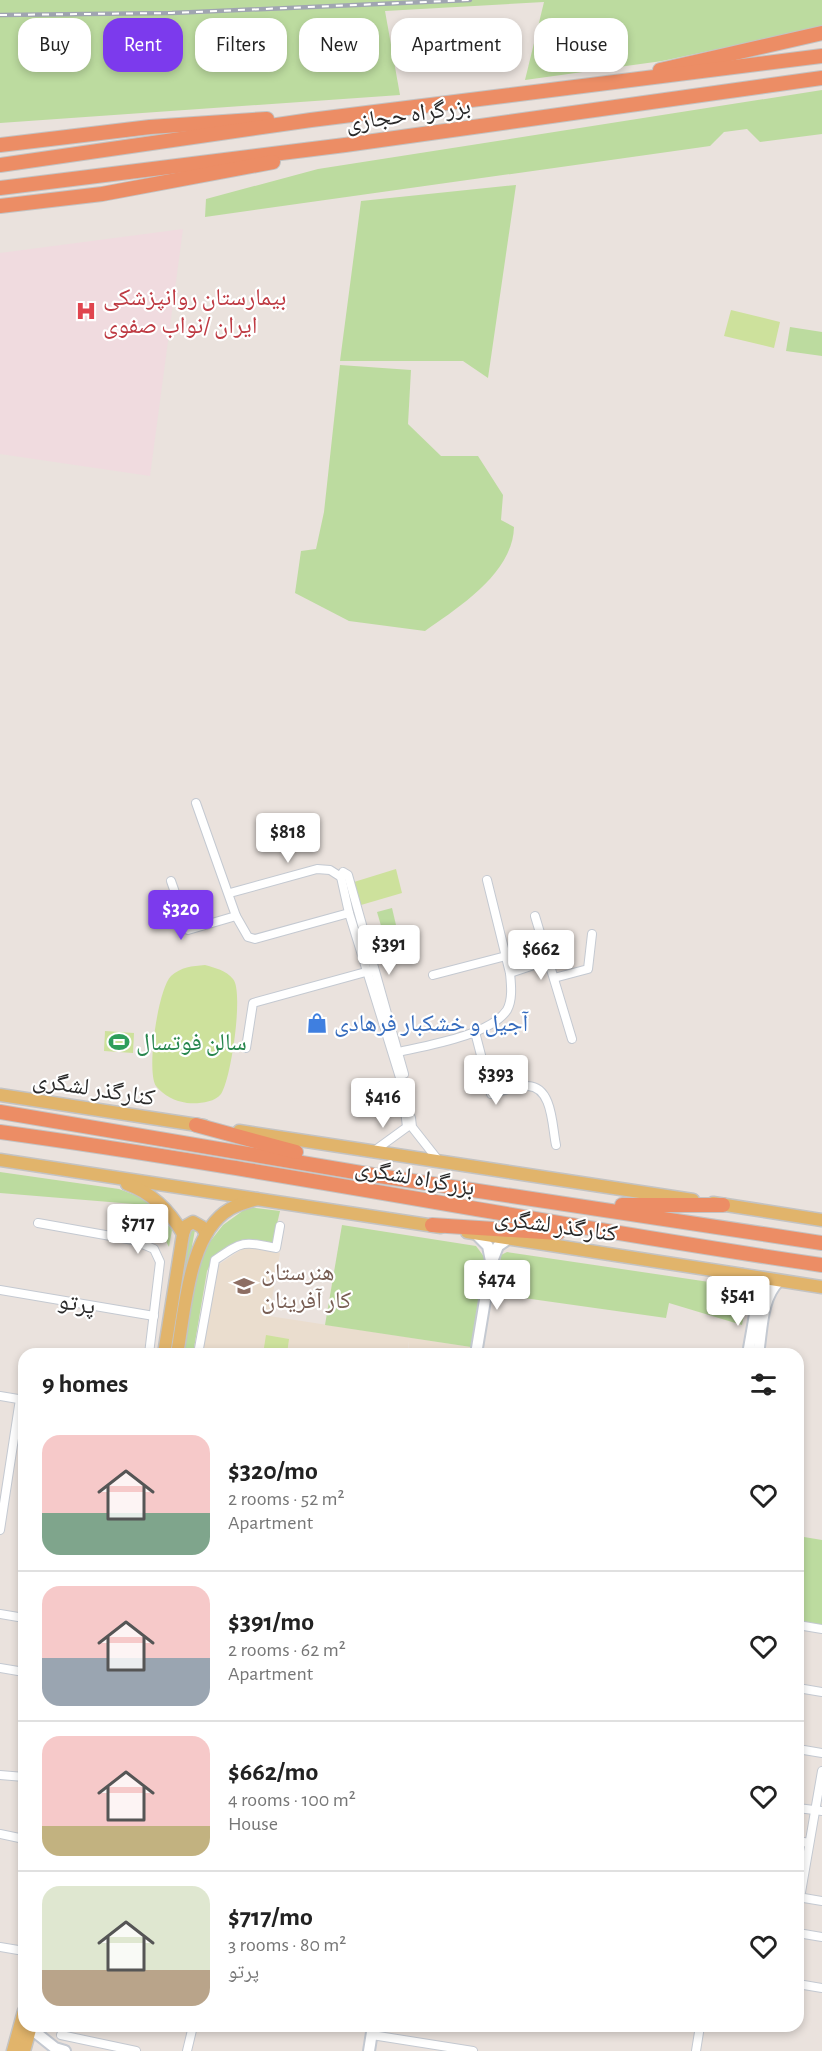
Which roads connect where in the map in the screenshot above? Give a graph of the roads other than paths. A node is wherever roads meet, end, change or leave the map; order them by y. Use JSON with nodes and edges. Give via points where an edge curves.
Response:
{"nodes":[{"id":1,"x":822,"y":33,"type":"edge"},
{"id":2,"x":822,"y":56,"type":"edge"},
{"id":3,"x":822,"y":78,"type":"edge"},
{"id":4,"x":797,"y":82,"type":"junction"},
{"id":5,"x":822,"y":83,"type":"edge"},
{"id":6,"x":588,"y":88,"type":"junction"},
{"id":7,"x":311,"y":120,"type":"junction"},
{"id":8,"x":0,"y":145,"type":"edge"},
{"id":9,"x":345,"y":145,"type":"junction"},
{"id":10,"x":0,"y":165,"type":"edge"},
{"id":11,"x":0,"y":188,"type":"edge"},
{"id":12,"x":0,"y":208,"type":"edge"},
{"id":13,"x":196,"y":803,"type":"dead end"},
{"id":14,"x":341,"y":877,"type":"junction"},
{"id":15,"x":487,"y":879,"type":"dead end"},
{"id":16,"x":171,"y":881,"type":"dead end"},
{"id":17,"x":230,"y":893,"type":"junction"},
{"id":18,"x":349,"y":913,"type":"junction"},
{"id":19,"x":236,"y":916,"type":"junction"},
{"id":20,"x":535,"y":916,"type":"dead end"},
{"id":21,"x":591,"y":934,"type":"dead end"},
{"id":22,"x":506,"y":956,"type":"junction"},
{"id":23,"x":549,"y":960,"type":"junction"},
{"id":24,"x":371,"y":970,"type":"junction"},
{"id":25,"x":510,"y":973,"type":"junction"},
{"id":26,"x":433,"y":975,"type":"dead end"},
{"id":27,"x":554,"y":978,"type":"junction"},
{"id":28,"x":475,"y":1032,"type":"junction"},
{"id":29,"x":572,"y":1039,"type":"dead end"},
{"id":30,"x":246,"y":1048,"type":"dead end"},
{"id":31,"x":395,"y":1052,"type":"junction"},
{"id":32,"x":0,"y":1095,"type":"edge"},
{"id":33,"x":0,"y":1112,"type":"edge"},
{"id":34,"x":196,"y":1125,"type":"junction"},
{"id":35,"x":0,"y":1132,"type":"edge"},
{"id":36,"x":555,"y":1145,"type":"dead end"},
{"id":37,"x":372,"y":1152,"type":"junction"},
{"id":38,"x":0,"y":1160,"type":"edge"},
{"id":39,"x":439,"y":1162,"type":"junction"},
{"id":40,"x":100,"y":1175,"type":"junction"},
{"id":41,"x":373,"y":1175,"type":"junction"},
{"id":42,"x":259,"y":1199,"type":"junction"},
{"id":43,"x":578,"y":1205,"type":"junction"},
{"id":44,"x":723,"y":1205,"type":"junction"},
{"id":45,"x":822,"y":1220,"type":"edge"},
{"id":46,"x":38,"y":1222,"type":"dead end"},
{"id":47,"x":432,"y":1225,"type":"junction"},
{"id":48,"x":280,"y":1226,"type":"dead end"},
{"id":49,"x":183,"y":1234,"type":"junction"},
{"id":50,"x":206,"y":1234,"type":"junction"},
{"id":51,"x":476,"y":1234,"type":"junction"},
{"id":52,"x":508,"y":1239,"type":"junction"},
{"id":53,"x":659,"y":1241,"type":"junction"},
{"id":54,"x":822,"y":1243,"type":"edge"},
{"id":55,"x":491,"y":1264,"type":"junction"},
{"id":56,"x":822,"y":1265,"type":"edge"},
{"id":57,"x":740,"y":1273,"type":"junction"},
{"id":58,"x":779,"y":1281,"type":"junction"},
{"id":59,"x":822,"y":1287,"type":"edge"},
{"id":60,"x":0,"y":1290,"type":"edge"},
{"id":61,"x":761,"y":1304,"type":"junction"},
{"id":62,"x":154,"y":1316,"type":"junction"},
{"id":63,"x":150,"y":1348,"type":"edge"},
{"id":64,"x":165,"y":1348,"type":"edge"},
{"id":65,"x":178,"y":1348,"type":"edge"},
{"id":66,"x":199,"y":1348,"type":"edge"},
{"id":67,"x":477,"y":1348,"type":"edge"},
{"id":68,"x":750,"y":1348,"type":"edge"},
{"id":69,"x":758,"y":1348,"type":"edge"},
{"id":70,"x":0,"y":1396,"type":"edge"},
{"id":71,"x":18,"y":1398,"type":"edge"},
{"id":72,"x":18,"y":1420,"type":"edge"},
{"id":73,"x":2,"y":1506,"type":"edge"},
{"id":74,"x":0,"y":1530,"type":"edge"},
{"id":75,"x":0,"y":1614,"type":"edge"},
{"id":76,"x":18,"y":1617,"type":"edge"},
{"id":77,"x":804,"y":1626,"type":"edge"},
{"id":78,"x":822,"y":1629,"type":"edge"},
{"id":79,"x":0,"y":1668,"type":"edge"},
{"id":80,"x":18,"y":1671,"type":"edge"},
{"id":81,"x":804,"y":1689,"type":"edge"},
{"id":82,"x":822,"y":1692,"type":"edge"},
{"id":83,"x":804,"y":1750,"type":"edge"},
{"id":84,"x":822,"y":1753,"type":"edge"},
{"id":85,"x":822,"y":1771,"type":"edge"},
{"id":86,"x":0,"y":1775,"type":"edge"},
{"id":87,"x":18,"y":1776,"type":"edge"},
{"id":88,"x":804,"y":1809,"type":"edge"},
{"id":89,"x":819,"y":1811,"type":"edge"},
{"id":90,"x":0,"y":1834,"type":"edge"},
{"id":91,"x":18,"y":1838,"type":"edge"},
{"id":92,"x":804,"y":1842,"type":"edge"},
{"id":93,"x":810,"y":1843,"type":"junction"},
{"id":94,"x":804,"y":1873,"type":"edge"},
{"id":95,"x":804,"y":1899,"type":"edge"},
{"id":96,"x":822,"y":1901,"type":"edge"},
{"id":97,"x":804,"y":1934,"type":"edge"},
{"id":98,"x":822,"y":1937,"type":"edge"},
{"id":99,"x":0,"y":1947,"type":"edge"},
{"id":100,"x":18,"y":1950,"type":"edge"},
{"id":101,"x":804,"y":1985,"type":"edge"},
{"id":102,"x":822,"y":1988,"type":"edge"},
{"id":103,"x":18,"y":2032,"type":"edge"},
{"id":104,"x":30,"y":2032,"type":"edge"},
{"id":105,"x":37,"y":2032,"type":"edge"},
{"id":106,"x":192,"y":2032,"type":"edge"},
{"id":107,"x":373,"y":2032,"type":"edge"},
{"id":108,"x":378,"y":2032,"type":"edge"},
{"id":109,"x":699,"y":2032,"type":"edge"},
{"id":110,"x":61,"y":2035,"type":"dead end"},
{"id":111,"x":13,"y":2051,"type":"edge"},
{"id":112,"x":24,"y":2051,"type":"edge"},
{"id":113,"x":65,"y":2051,"type":"edge"},
{"id":114,"x":136,"y":2051,"type":"edge"},
{"id":115,"x":187,"y":2051,"type":"edge"},
{"id":116,"x":369,"y":2051,"type":"edge"},
{"id":117,"x":473,"y":2051,"type":"edge"},
{"id":118,"x":696,"y":2051,"type":"edge"}],
"edges":[{"from":1,"to":6,"type":"highway"},
{"from":2,"to":6,"type":"highway","name":"بزرگراه حجازی"},
{"from":3,"to":4,"type":"highway","name":"بزرگراه حجازی"},
{"from":4,"to":5,"type":"highway"},
{"from":4,"to":9,"type":"highway","name":"بزرگراه حجازی"},
{"from":6,"to":7,"type":"highway","name":"بزرگراه حجازی"},
{"from":7,"to":8,"type":"highway","via":[[265,118]]},
{"from":7,"to":10,"type":"highway","name":"بزرگراه حجازی"},
{"from":9,"to":11,"type":"highway","name":"بزرگراه حجازی"},
{"from":9,"to":12,"type":"highway","via":[[251,168]]},
{"from":13,"to":17,"type":"street"},
{"from":14,"to":17,"type":"street","via":[[330,870],[317,869]]},
{"from":14,"to":18,"type":"street"},
{"from":14,"to":24,"type":"street","via":[[344,872],[348,875]]},
{"from":15,"to":22,"type":"street"},
{"from":16,"to":19,"type":"street","via":[[188,930]]},
{"from":17,"to":19,"type":"street"},
{"from":18,"to":19,"type":"street","via":[[255,939],[248,937]]},
{"from":18,"to":24,"type":"street"},
{"from":20,"to":23,"type":"street"},
{"from":21,"to":27,"type":"street","via":[[588,969]]},
{"from":22,"to":25,"type":"street"},
{"from":22,"to":26,"type":"street"},
{"from":23,"to":25,"type":"street"},
{"from":23,"to":27,"type":"street"},
{"from":24,"to":30,"type":"street","via":[[253,1003]]},
{"from":24,"to":31,"type":"street"},
{"from":25,"to":28,"type":"street","via":[[508,1008],[495,1024]]},
{"from":27,"to":29,"type":"street"},
{"from":28,"to":31,"type":"street"},
{"from":28,"to":36,"type":"street","via":[[491,1094],[528,1085],[540,1089],[546,1096]]},
{"from":31,"to":37,"type":"street","via":[[407,1128]]},
{"from":31,"to":39,"type":"street","via":[[407,1083],[412,1127]]},
{"from":32,"to":34,"type":"main road","name":"کنارگذر لشگری"},
{"from":33,"to":41,"type":"highway","name":"بزرگراه لشگری"},
{"from":34,"to":37,"type":"main road","name":"کنارگذر لشگری"},
{"from":34,"to":41,"type":"highway"},
{"from":35,"to":53,"type":"highway","name":"بزرگراه لشگری","via":[[274,1173]]},
{"from":37,"to":39,"type":"main road","name":"کنارگذر لشگری"},
{"from":38,"to":40,"type":"main road","name":"کنارگذر لشگری"},
{"from":39,"to":44,"type":"main road","name":"کنارگذر لشگری"},
{"from":40,"to":42,"type":"main road","name":"کنارگذر لشگری"},
{"from":40,"to":49,"type":"main road","via":[[145,1193],[170,1213]]},
{"from":41,"to":43,"type":"highway","name":"بزرگراه لشگری"},
{"from":42,"to":47,"type":"main road","name":"کنارگذر لشگری"},
{"from":42,"to":50,"type":"main road","via":[[230,1209]]},
{"from":43,"to":44,"type":"highway"},
{"from":43,"to":54,"type":"highway","name":"بزرگراه لشگری"},
{"from":44,"to":45,"type":"main road","name":"کنارگذر لشگری"},
{"from":46,"to":62,"type":"street","via":[[133,1240],[154,1249],[160,1262]]},
{"from":47,"to":51,"type":"main road","name":"کنارگذر لشگری"},
{"from":47,"to":53,"type":"highway"},
{"from":48,"to":66,"type":"street","via":[[276,1248],[239,1243],[215,1260]]},
{"from":49,"to":50,"type":"main road","via":[[186,1226],[194,1222]]},
{"from":49,"to":64,"type":"main road"},
{"from":50,"to":65,"type":"main road","via":[[194,1264]]},
{"from":51,"to":52,"type":"main road","name":"کنارگذر لشگری"},
{"from":51,"to":55,"type":"street","via":[[488,1246]]},
{"from":52,"to":55,"type":"street","via":[[498,1246]]},
{"from":52,"to":57,"type":"main road","name":"کنارگذر لشگری"},
{"from":53,"to":56,"type":"highway","name":"بزرگراه لشگری"},
{"from":55,"to":67,"type":"street"},
{"from":57,"to":58,"type":"main road","name":"کنارگذر لشگری"},
{"from":57,"to":61,"type":"street","via":[[754,1285]]},
{"from":58,"to":59,"type":"main road","name":"کنارگذر لشگری"},
{"from":58,"to":61,"type":"street"},
{"from":60,"to":62,"type":"street","name":"پرتو"},
{"from":61,"to":68,"type":"street"},
{"from":61,"to":69,"type":"street"},
{"from":62,"to":63,"type":"street"},
{"from":70,"to":71,"type":"street"},
{"from":72,"to":73,"type":"street"},
{"from":73,"to":74,"type":"street"},
{"from":75,"to":76,"type":"street"},
{"from":77,"to":78,"type":"street"},
{"from":79,"to":80,"type":"street"},
{"from":81,"to":82,"type":"street"},
{"from":83,"to":84,"type":"street"},
{"from":85,"to":89,"type":"street"},
{"from":86,"to":87,"type":"street"},
{"from":88,"to":89,"type":"street"},
{"from":89,"to":93,"type":"street"},
{"from":90,"to":91,"type":"street"},
{"from":92,"to":93,"type":"street"},
{"from":93,"to":94,"type":"street"},
{"from":95,"to":96,"type":"street"},
{"from":97,"to":98,"type":"street"},
{"from":99,"to":100,"type":"street"},
{"from":101,"to":102,"type":"street"},
{"from":103,"to":111,"type":"main road"},
{"from":104,"to":112,"type":"main road"},
{"from":105,"to":113,"type":"street","via":[[55,2048]]},
{"from":106,"to":115,"type":"street"},
{"from":107,"to":116,"type":"street"},
{"from":108,"to":117,"type":"street"},
{"from":109,"to":118,"type":"street"},
{"from":110,"to":114,"type":"street"}]}
